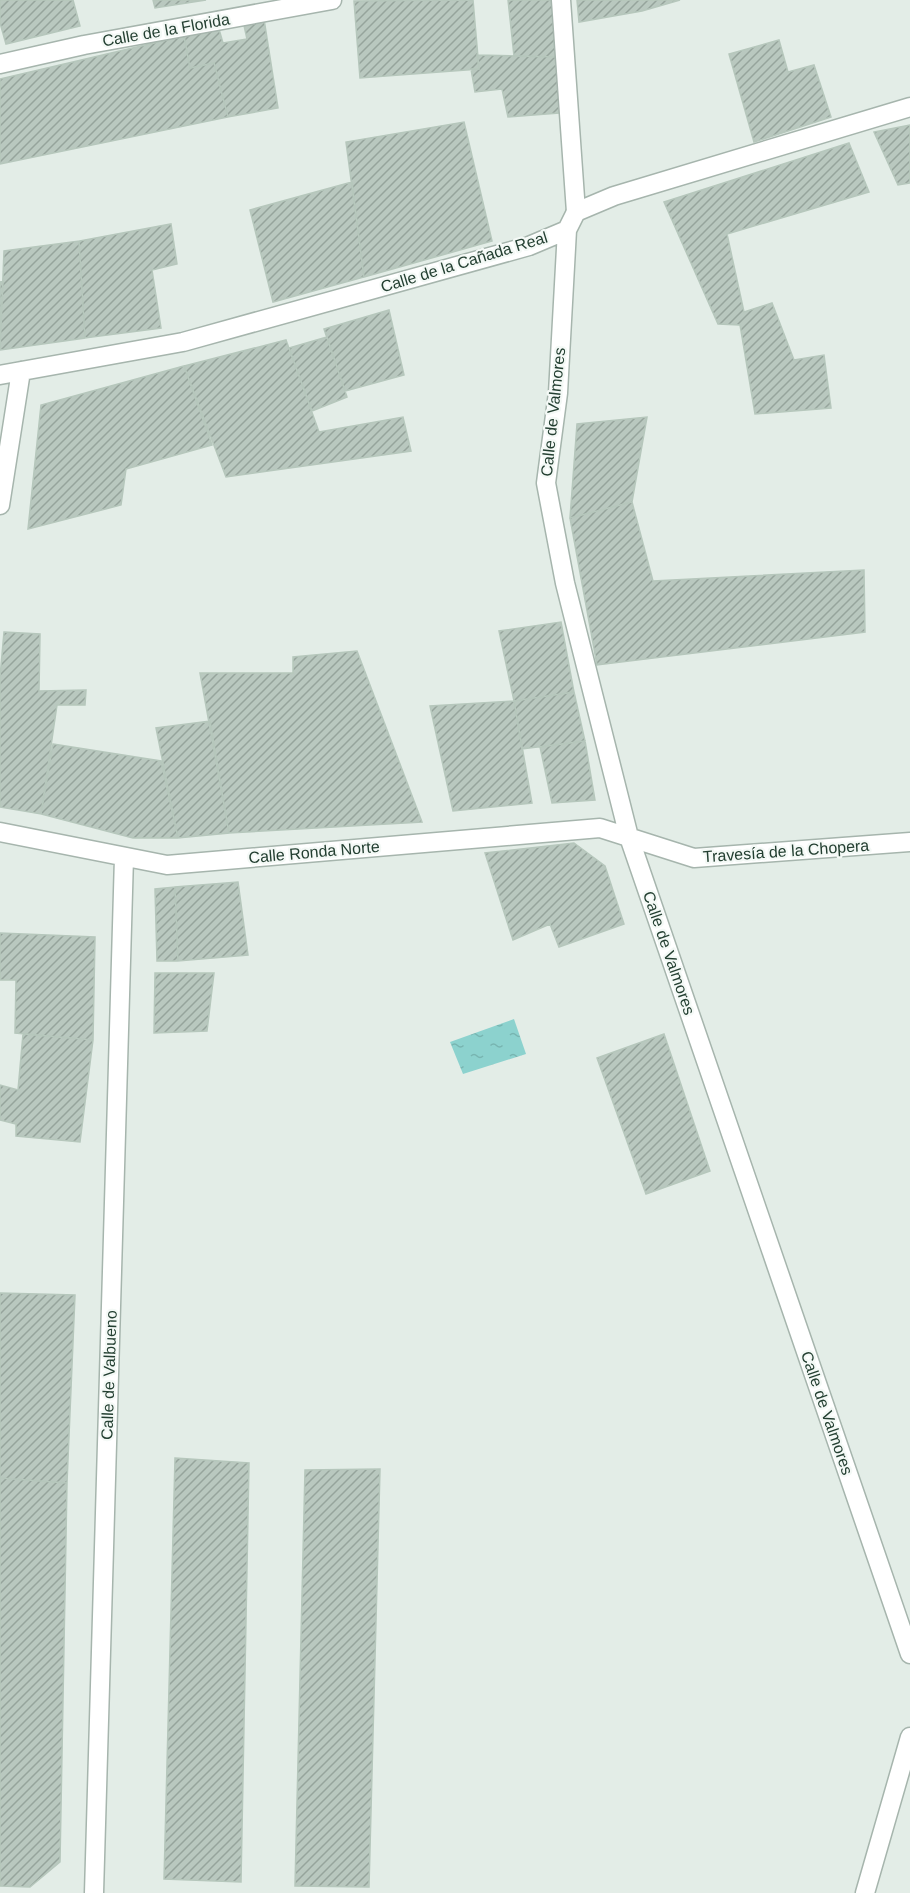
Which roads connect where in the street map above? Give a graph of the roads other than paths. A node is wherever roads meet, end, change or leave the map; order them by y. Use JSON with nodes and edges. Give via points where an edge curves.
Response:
{"nodes":[{"id":1,"x":332,"y":0,"type":"edge"},
{"id":2,"x":561,"y":0,"type":"edge"},
{"id":3,"x":0,"y":64,"type":"edge"},
{"id":4,"x":910,"y":107,"type":"edge"},
{"id":5,"x":576,"y":212,"type":"junction"},
{"id":6,"x":567,"y":230,"type":"junction"},
{"id":7,"x":21,"y":371,"type":"junction"},
{"id":8,"x":0,"y":375,"type":"edge"},
{"id":9,"x":0,"y":505,"type":"edge"},
{"id":10,"x":0,"y":832,"type":"edge"},
{"id":11,"x":629,"y":837,"type":"junction"},
{"id":12,"x":910,"y":842,"type":"edge"},
{"id":13,"x":124,"y":856,"type":"junction"},
{"id":14,"x":910,"y":1654,"type":"edge"},
{"id":15,"x":910,"y":1737,"type":"edge"},
{"id":16,"x":94,"y":1893,"type":"edge"},
{"id":17,"x":866,"y":1893,"type":"edge"}],
"edges":[{"from":1,"to":3,"type":"street","name":"Calle de la Florida"},
{"from":2,"to":5,"type":"street"},
{"from":4,"to":5,"type":"street","via":[[614,196]]},
{"from":5,"to":6,"type":"street","name":"Calle de la Cañada Real"},
{"from":6,"to":7,"type":"street","name":"Calle de la Cañada Real","via":[[529,246],[183,342]]},
{"from":6,"to":11,"type":"street","name":"Calle de Valmores","via":[[558,393],[546,483],[565,583]]},
{"from":7,"to":8,"type":"street","name":"Calle de la Cañada Real"},
{"from":7,"to":9,"type":"street"},
{"from":10,"to":13,"type":"street","name":"Calle Ronda Norte"},
{"from":11,"to":12,"type":"street","name":"Travesía de la Chopera","via":[[694,858]]},
{"from":11,"to":13,"type":"street","name":"Calle Ronda Norte","via":[[600,828],[166,865]]},
{"from":11,"to":14,"type":"street","name":"Calle de Valmores"},
{"from":13,"to":16,"type":"street","name":"Calle de Valbueno"},
{"from":15,"to":17,"type":"street"}]}
